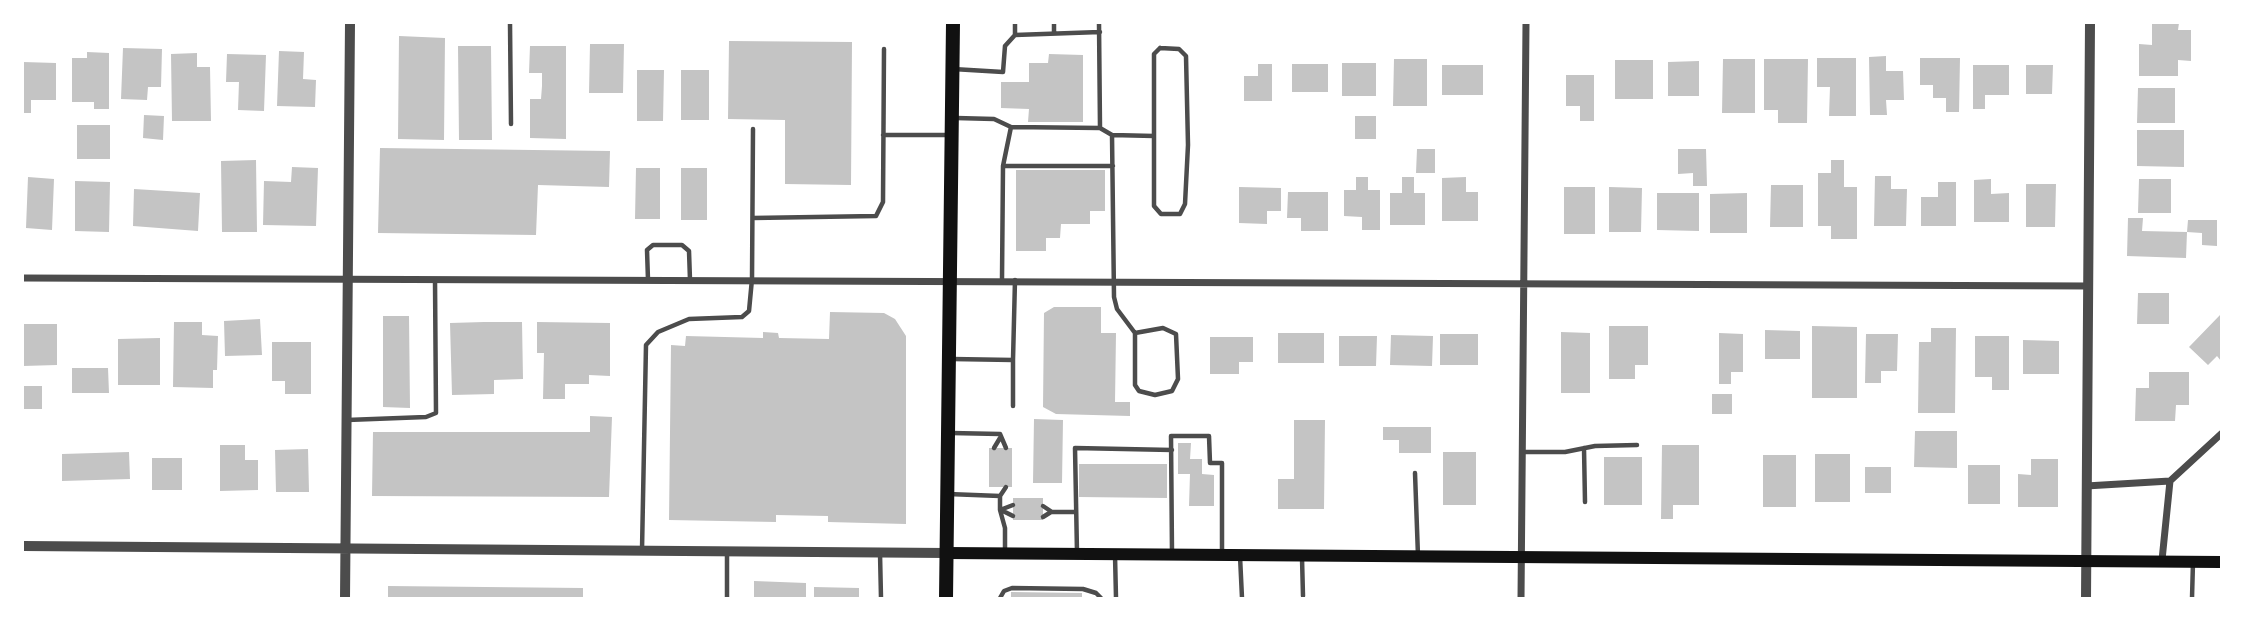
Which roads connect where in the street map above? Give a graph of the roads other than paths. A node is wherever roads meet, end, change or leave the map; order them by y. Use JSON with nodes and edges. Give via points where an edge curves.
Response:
{"nodes":[{"id":1,"x":350,"y":23,"type":"edge"},
{"id":2,"x":510,"y":23,"type":"edge"},
{"id":3,"x":953,"y":23,"type":"edge"},
{"id":4,"x":1015,"y":23,"type":"edge"},
{"id":5,"x":1054,"y":23,"type":"edge"},
{"id":6,"x":1099,"y":23,"type":"edge"},
{"id":7,"x":1526,"y":23,"type":"edge"},
{"id":8,"x":2090,"y":23,"type":"edge"},
{"id":9,"x":1054,"y":32,"type":"junction"},
{"id":10,"x":1100,"y":32,"type":"junction"},
{"id":11,"x":1015,"y":35,"type":"junction"},
{"id":12,"x":884,"y":49,"type":"dead end"},
{"id":13,"x":953,"y":69,"type":"junction"},
{"id":14,"x":951,"y":118,"type":"junction"},
{"id":15,"x":511,"y":124,"type":"dead end"},
{"id":16,"x":1011,"y":127,"type":"junction"},
{"id":17,"x":1100,"y":128,"type":"junction"},
{"id":18,"x":753,"y":129,"type":"dead end"},
{"id":19,"x":883,"y":135,"type":"junction"},
{"id":20,"x":951,"y":135,"type":"junction"},
{"id":21,"x":1112,"y":135,"type":"junction"},
{"id":22,"x":1154,"y":136,"type":"junction"},
{"id":23,"x":1003,"y":166,"type":"junction"},
{"id":24,"x":1112,"y":166,"type":"junction"},
{"id":25,"x":752,"y":218,"type":"junction"},
{"id":26,"x":23,"y":278,"type":"edge"},
{"id":27,"x":752,"y":279,"type":"junction"},
{"id":28,"x":948,"y":279,"type":"junction"},
{"id":29,"x":1002,"y":279,"type":"junction"},
{"id":30,"x":348,"y":280,"type":"junction"},
{"id":31,"x":435,"y":280,"type":"junction"},
{"id":32,"x":648,"y":280,"type":"junction"},
{"id":33,"x":690,"y":280,"type":"junction"},
{"id":34,"x":1015,"y":280,"type":"junction"},
{"id":35,"x":1113,"y":281,"type":"junction"},
{"id":36,"x":1524,"y":284,"type":"junction"},
{"id":37,"x":2089,"y":286,"type":"junction"},
{"id":38,"x":1135,"y":333,"type":"junction"},
{"id":39,"x":948,"y":359,"type":"junction"},
{"id":40,"x":1013,"y":360,"type":"junction"},
{"id":41,"x":1013,"y":406,"type":"dead end"},
{"id":42,"x":347,"y":420,"type":"junction"},
{"id":43,"x":947,"y":433,"type":"junction"},
{"id":44,"x":2221,"y":434,"type":"edge"},
{"id":45,"x":1000,"y":438,"type":"junction"},
{"id":46,"x":1637,"y":444,"type":"dead end"},
{"id":47,"x":994,"y":448,"type":"dead end"},
{"id":48,"x":1006,"y":448,"type":"dead end"},
{"id":49,"x":1584,"y":448,"type":"junction"},
{"id":50,"x":1172,"y":450,"type":"junction"},
{"id":51,"x":1523,"y":452,"type":"junction"},
{"id":52,"x":1415,"y":473,"type":"dead end"},
{"id":53,"x":2170,"y":481,"type":"junction"},
{"id":54,"x":2086,"y":486,"type":"junction"},
{"id":55,"x":995,"y":487,"type":"dead end"},
{"id":56,"x":1006,"y":487,"type":"dead end"},
{"id":57,"x":947,"y":494,"type":"junction"},
{"id":58,"x":1000,"y":496,"type":"junction"},
{"id":59,"x":1585,"y":502,"type":"dead end"},
{"id":60,"x":1013,"y":505,"type":"dead end"},
{"id":61,"x":1043,"y":506,"type":"dead end"},
{"id":62,"x":1000,"y":510,"type":"junction"},
{"id":63,"x":1052,"y":512,"type":"junction"},
{"id":64,"x":1076,"y":512,"type":"junction"},
{"id":65,"x":1013,"y":516,"type":"dead end"},
{"id":66,"x":1042,"y":517,"type":"dead end"},
{"id":67,"x":23,"y":545,"type":"edge"},
{"id":68,"x":346,"y":548,"type":"junction"},
{"id":69,"x":642,"y":551,"type":"junction"},
{"id":70,"x":727,"y":551,"type":"junction"},
{"id":71,"x":880,"y":552,"type":"junction"},
{"id":72,"x":947,"y":553,"type":"junction"},
{"id":73,"x":1005,"y":553,"type":"junction"},
{"id":74,"x":1077,"y":554,"type":"junction"},
{"id":75,"x":1115,"y":554,"type":"junction"},
{"id":76,"x":1172,"y":555,"type":"junction"},
{"id":77,"x":1222,"y":555,"type":"junction"},
{"id":78,"x":1240,"y":555,"type":"junction"},
{"id":79,"x":1302,"y":556,"type":"junction"},
{"id":80,"x":1418,"y":556,"type":"junction"},
{"id":81,"x":1522,"y":557,"type":"junction"},
{"id":82,"x":2086,"y":560,"type":"junction"},
{"id":83,"x":2162,"y":561,"type":"junction"},
{"id":84,"x":2193,"y":561,"type":"junction"},
{"id":85,"x":2221,"y":562,"type":"edge"},
{"id":86,"x":1087,"y":591,"type":"junction"},
{"id":87,"x":1303,"y":597,"type":"edge"},
{"id":88,"x":345,"y":598,"type":"edge"},
{"id":89,"x":726,"y":598,"type":"edge"},
{"id":90,"x":881,"y":598,"type":"edge"},
{"id":91,"x":946,"y":598,"type":"edge"},
{"id":92,"x":1000,"y":598,"type":"edge"},
{"id":93,"x":1088,"y":598,"type":"edge"},
{"id":94,"x":1101,"y":598,"type":"edge"},
{"id":95,"x":1116,"y":598,"type":"edge"},
{"id":96,"x":1242,"y":598,"type":"edge"},
{"id":97,"x":1521,"y":598,"type":"edge"},
{"id":98,"x":2086,"y":598,"type":"edge"},
{"id":99,"x":2192,"y":598,"type":"edge"}],
"edges":[{"from":1,"to":30,"type":"street"},
{"from":2,"to":15,"type":"lane"},
{"from":3,"to":13,"type":"main road"},
{"from":4,"to":11,"type":"lane"},
{"from":5,"to":9,"type":"lane"},
{"from":6,"to":10,"type":"lane"},
{"from":7,"to":36,"type":"street"},
{"from":8,"to":37,"type":"street"},
{"from":9,"to":10,"type":"lane"},
{"from":9,"to":11,"type":"lane"},
{"from":10,"to":17,"type":"lane"},
{"from":11,"to":13,"type":"lane","via":[[1005,46],[1003,72]]},
{"from":12,"to":19,"type":"lane"},
{"from":13,"to":14,"type":"main road"},
{"from":14,"to":16,"type":"lane","via":[[994,119]]},
{"from":14,"to":20,"type":"main road"},
{"from":16,"to":17,"type":"lane"},
{"from":16,"to":23,"type":"lane"},
{"from":17,"to":21,"type":"lane"},
{"from":18,"to":25,"type":"lane"},
{"from":19,"to":20,"type":"lane"},
{"from":19,"to":25,"type":"lane","via":[[883,202],[876,216]]},
{"from":20,"to":28,"type":"main road"},
{"from":21,"to":22,"type":"lane"},
{"from":21,"to":24,"type":"lane"},
{"from":22,"to":22,"type":"lane","via":[[1154,206],[1161,214],[1180,214],[1185,204],[1188,145],[1186,56],[1179,48],[1160,48],[1154,54]]},
{"from":23,"to":24,"type":"lane"},
{"from":23,"to":29,"type":"lane"},
{"from":24,"to":35,"type":"lane"},
{"from":25,"to":27,"type":"lane"},
{"from":26,"to":30,"type":"street"},
{"from":27,"to":28,"type":"street"},
{"from":27,"to":33,"type":"street"},
{"from":27,"to":69,"type":"lane","via":[[751,306],[742,317],[689,319],[659,332],[646,345]]},
{"from":28,"to":29,"type":"street"},
{"from":28,"to":39,"type":"main road"},
{"from":29,"to":34,"type":"street"},
{"from":30,"to":31,"type":"street"},
{"from":30,"to":42,"type":"street"},
{"from":31,"to":32,"type":"street"},
{"from":31,"to":42,"type":"lane","via":[[436,413]]},
{"from":32,"to":33,"type":"street"},
{"from":32,"to":33,"type":"lane","via":[[647,250],[653,246],[682,246],[689,251]]},
{"from":34,"to":35,"type":"street"},
{"from":34,"to":40,"type":"lane"},
{"from":35,"to":36,"type":"street"},
{"from":35,"to":38,"type":"lane","via":[[1117,309]]},
{"from":36,"to":37,"type":"street"},
{"from":36,"to":51,"type":"street"},
{"from":37,"to":54,"type":"street"},
{"from":38,"to":38,"type":"lane","via":[[1163,328],[1177,334],[1178,379],[1172,391],[1155,395],[1139,391],[1135,385]]},
{"from":39,"to":40,"type":"lane"},
{"from":39,"to":43,"type":"main road"},
{"from":40,"to":41,"type":"lane"},
{"from":42,"to":68,"type":"street"},
{"from":43,"to":45,"type":"lane","via":[[1000,434]]},
{"from":43,"to":57,"type":"main road"},
{"from":44,"to":53,"type":"street"},
{"from":45,"to":47,"type":"lane"},
{"from":45,"to":48,"type":"lane"},
{"from":46,"to":49,"type":"lane"},
{"from":49,"to":51,"type":"lane"},
{"from":49,"to":59,"type":"lane"},
{"from":50,"to":64,"type":"lane","via":[[1075,448]]},
{"from":50,"to":76,"type":"lane"},
{"from":50,"to":77,"type":"lane","via":[[1171,436],[1209,436],[1210,463],[1222,463]]},
{"from":51,"to":81,"type":"street"},
{"from":52,"to":80,"type":"lane"},
{"from":53,"to":54,"type":"street"},
{"from":53,"to":83,"type":"street"},
{"from":54,"to":82,"type":"street"},
{"from":55,"to":58,"type":"lane"},
{"from":56,"to":58,"type":"lane"},
{"from":57,"to":58,"type":"lane"},
{"from":57,"to":72,"type":"main road"},
{"from":58,"to":62,"type":"lane"},
{"from":60,"to":62,"type":"lane"},
{"from":61,"to":63,"type":"lane"},
{"from":62,"to":65,"type":"lane"},
{"from":62,"to":73,"type":"lane"},
{"from":63,"to":64,"type":"lane"},
{"from":63,"to":66,"type":"lane"},
{"from":64,"to":74,"type":"lane"},
{"from":67,"to":68,"type":"street"},
{"from":68,"to":69,"type":"street"},
{"from":68,"to":88,"type":"street"},
{"from":69,"to":70,"type":"street"},
{"from":70,"to":71,"type":"street"},
{"from":70,"to":89,"type":"lane"},
{"from":71,"to":72,"type":"street"},
{"from":71,"to":90,"type":"lane"},
{"from":72,"to":73,"type":"main road"},
{"from":72,"to":91,"type":"main road"},
{"from":73,"to":74,"type":"main road"},
{"from":74,"to":75,"type":"main road"},
{"from":75,"to":76,"type":"main road"},
{"from":75,"to":95,"type":"lane"},
{"from":76,"to":77,"type":"main road"},
{"from":77,"to":78,"type":"main road"},
{"from":78,"to":79,"type":"main road"},
{"from":78,"to":96,"type":"lane"},
{"from":79,"to":80,"type":"main road"},
{"from":79,"to":87,"type":"lane"},
{"from":80,"to":81,"type":"main road"},
{"from":81,"to":82,"type":"main road"},
{"from":81,"to":97,"type":"street"},
{"from":82,"to":83,"type":"main road"},
{"from":82,"to":98,"type":"street"},
{"from":83,"to":84,"type":"main road"},
{"from":84,"to":85,"type":"main road"},
{"from":84,"to":99,"type":"lane"},
{"from":86,"to":92,"type":"lane","via":[[1012,588]]},
{"from":86,"to":93,"type":"lane"},
{"from":86,"to":94,"type":"lane"}]}
